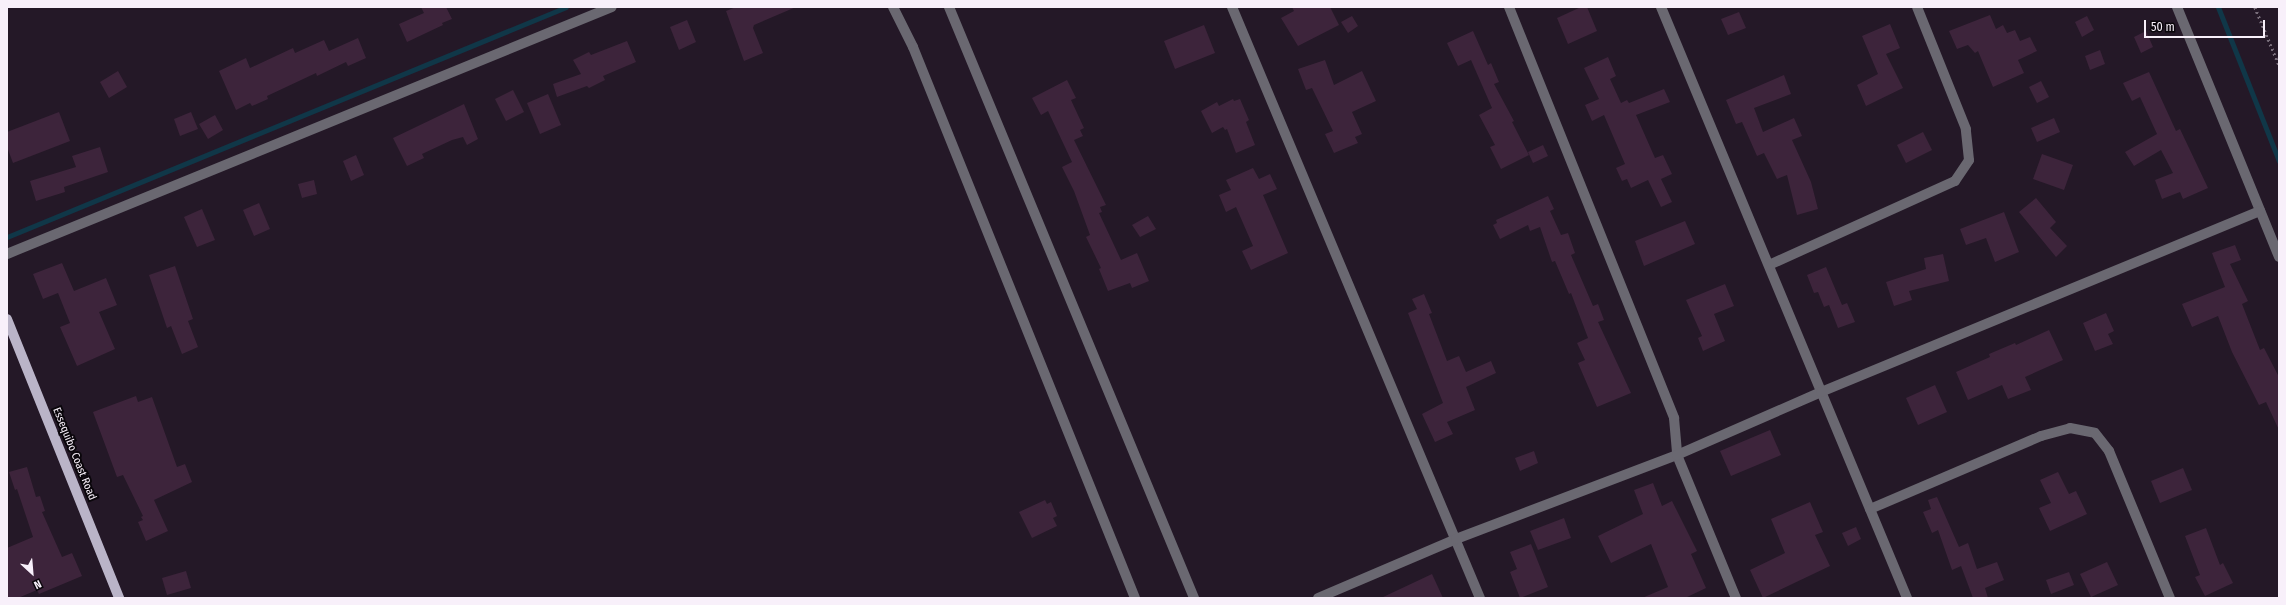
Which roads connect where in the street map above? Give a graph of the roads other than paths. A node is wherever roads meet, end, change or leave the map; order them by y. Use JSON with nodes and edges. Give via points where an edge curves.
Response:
{"nodes":[{"id":1,"x":612,"y":7,"type":"edge"},
{"id":2,"x":893,"y":7,"type":"edge"},
{"id":3,"x":949,"y":7,"type":"edge"},
{"id":4,"x":1232,"y":7,"type":"edge"},
{"id":5,"x":1510,"y":7,"type":"edge"},
{"id":6,"x":1662,"y":7,"type":"edge"},
{"id":7,"x":1917,"y":7,"type":"edge"},
{"id":8,"x":2177,"y":7,"type":"edge"},
{"id":9,"x":2260,"y":211,"type":"junction"},
{"id":10,"x":7,"y":254,"type":"edge"},
{"id":11,"x":2279,"y":257,"type":"edge"},
{"id":12,"x":1769,"y":265,"type":"junction"},
{"id":13,"x":7,"y":319,"type":"edge"},
{"id":14,"x":1821,"y":392,"type":"junction"},
{"id":15,"x":1677,"y":456,"type":"junction"},
{"id":16,"x":1870,"y":509,"type":"junction"},
{"id":17,"x":1456,"y":540,"type":"junction"},
{"id":18,"x":120,"y":598,"type":"edge"},
{"id":19,"x":1135,"y":598,"type":"edge"},
{"id":20,"x":1194,"y":598,"type":"edge"},
{"id":21,"x":1318,"y":598,"type":"edge"},
{"id":22,"x":1480,"y":598,"type":"edge"},
{"id":23,"x":1736,"y":598,"type":"edge"},
{"id":24,"x":1907,"y":598,"type":"edge"},
{"id":25,"x":2170,"y":598,"type":"edge"}],
"edges":[{"from":1,"to":10,"type":"street"},
{"from":2,"to":19,"type":"street","via":[[913,47]]},
{"from":3,"to":20,"type":"street"},
{"from":4,"to":17,"type":"street"},
{"from":5,"to":15,"type":"street","via":[[1674,418]]},
{"from":6,"to":12,"type":"street"},
{"from":7,"to":12,"type":"street","via":[[1966,129],[1969,160],[1955,181]]},
{"from":8,"to":9,"type":"street"},
{"from":9,"to":11,"type":"street"},
{"from":9,"to":14,"type":"street"},
{"from":12,"to":14,"type":"street"},
{"from":13,"to":18,"type":"main road","name":"Essequibo Coast Road"},
{"from":14,"to":15,"type":"street"},
{"from":14,"to":16,"type":"street"},
{"from":15,"to":17,"type":"street"},
{"from":15,"to":23,"type":"street"},
{"from":16,"to":24,"type":"street"},
{"from":16,"to":25,"type":"street","via":[[2041,436],[2070,428],[2095,433],[2109,451]]},
{"from":17,"to":21,"type":"street"},
{"from":17,"to":22,"type":"street"}]}
